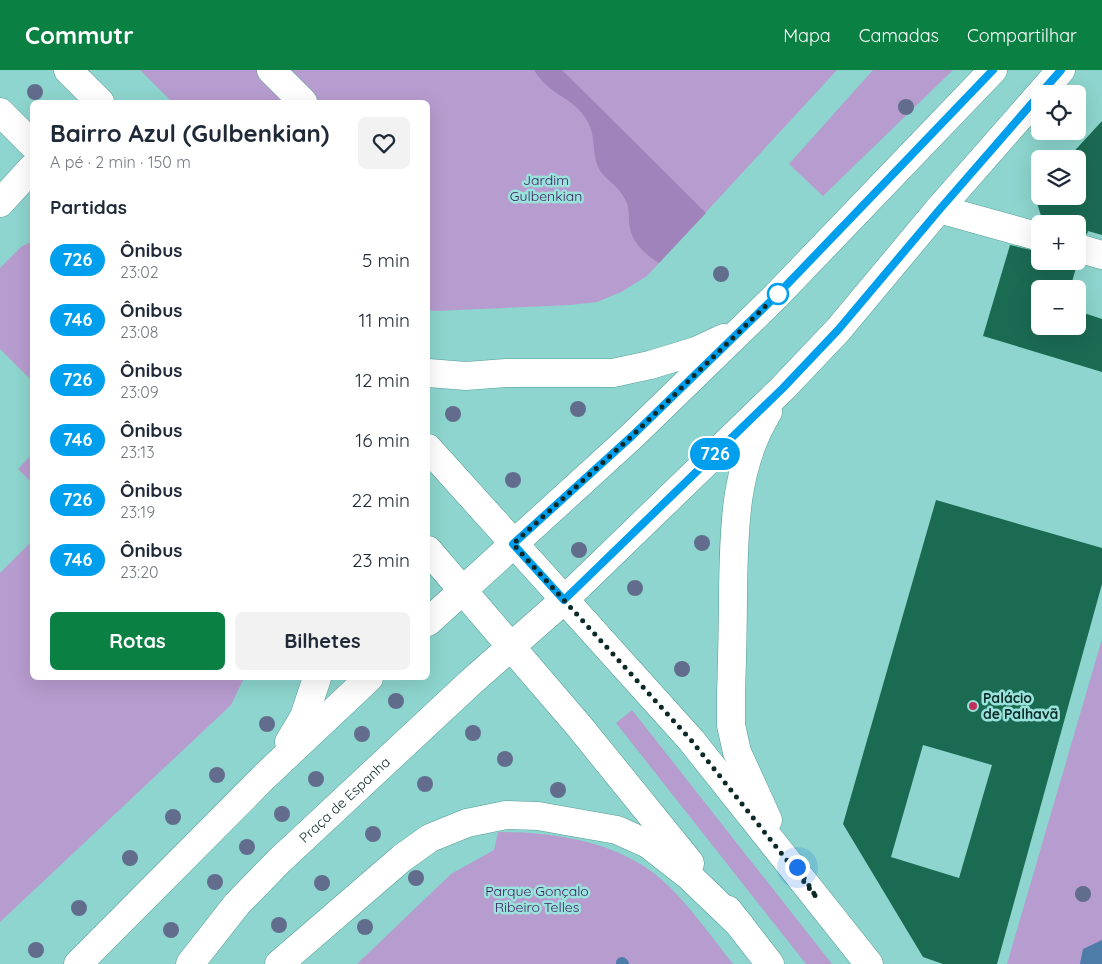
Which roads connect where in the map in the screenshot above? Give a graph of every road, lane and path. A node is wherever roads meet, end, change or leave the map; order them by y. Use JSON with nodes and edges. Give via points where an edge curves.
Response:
{"nodes":[{"id":1,"x":68,"y":70,"type":"edge"},
{"id":2,"x":271,"y":70,"type":"edge"},
{"id":3,"x":993,"y":70,"type":"edge"},
{"id":4,"x":1061,"y":70,"type":"edge"},
{"id":5,"x":98,"y":100,"type":"edge"},
{"id":6,"x":301,"y":100,"type":"edge"},
{"id":7,"x":0,"y":112,"type":"edge"},
{"id":8,"x":30,"y":142,"type":"edge"},
{"id":9,"x":30,"y":170,"type":"edge"},
{"id":10,"x":0,"y":203,"type":"edge"},
{"id":11,"x":940,"y":209,"type":"junction"},
{"id":12,"x":1031,"y":234,"type":"edge"},
{"id":13,"x":1086,"y":250,"type":"edge"},
{"id":14,"x":1102,"y":255,"type":"edge"},
{"id":15,"x":741,"y":330,"type":"junction"},
{"id":16,"x":430,"y":373,"type":"edge"},
{"id":17,"x":783,"y":388,"type":"junction"},
{"id":18,"x":430,"y":450,"type":"edge"},
{"id":19,"x":513,"y":544,"type":"junction"},
{"id":20,"x":430,"y":552,"type":"edge"},
{"id":21,"x":462,"y":591,"type":"junction"},
{"id":22,"x":564,"y":600,"type":"junction"},
{"id":23,"x":430,"y":620,"type":"edge"},
{"id":24,"x":511,"y":647,"type":"junction"},
{"id":25,"x":316,"y":680,"type":"edge"},
{"id":26,"x":367,"y":680,"type":"edge"},
{"id":27,"x":265,"y":776,"type":"junction"},
{"id":28,"x":817,"y":898,"type":"junction"},
{"id":29,"x":740,"y":925,"type":"junction"},
{"id":30,"x":78,"y":964,"type":"edge"},
{"id":31,"x":190,"y":964,"type":"edge"},
{"id":32,"x":279,"y":964,"type":"edge"},
{"id":33,"x":770,"y":964,"type":"edge"},
{"id":34,"x":869,"y":964,"type":"edge"}],
"edges":[{"from":1,"to":5,"type":"main road"},
{"from":2,"to":6,"type":"main road"},
{"from":3,"to":15,"type":"main road"},
{"from":4,"to":11,"type":"main road"},
{"from":7,"to":8,"type":"main road"},
{"from":9,"to":10,"type":"main road"},
{"from":11,"to":12,"type":"main road"},
{"from":11,"to":17,"type":"main road","via":[[838,330]]},
{"from":13,"to":14,"type":"main road"},
{"from":15,"to":16,"type":"main road","via":[[696,351],[613,373],[466,376]]},
{"from":15,"to":19,"type":"main road","via":[[632,436]]},
{"from":17,"to":22,"type":"main road","name":"Praça de Espanha"},
{"from":17,"to":28,"type":"main road","via":[[758,428],[744,463],[736,511],[731,725],[737,752],[769,821]]},
{"from":18,"to":19,"type":"main road"},
{"from":19,"to":21,"type":"main road"},
{"from":19,"to":22,"type":"main road"},
{"from":20,"to":21,"type":"main road"},
{"from":21,"to":23,"type":"main road"},
{"from":21,"to":24,"type":"main road"},
{"from":22,"to":24,"type":"main road","name":"Praça de Espanha"},
{"from":22,"to":28,"type":"main road","via":[[691,740]]},
{"from":24,"to":29,"type":"main road"},
{"from":24,"to":31,"type":"main road","name":"Praça de Espanha","via":[[279,861],[237,904]]},
{"from":25,"to":27,"type":"main road","via":[[304,717]]},
{"from":26,"to":27,"type":"main road"},
{"from":27,"to":30,"type":"main road"},
{"from":28,"to":34,"type":"main road"},
{"from":29,"to":32,"type":"main road","via":[[689,876],[648,844],[617,830],[538,816],[506,816],[467,823],[430,838],[402,858]]},
{"from":29,"to":33,"type":"main road"}]}
